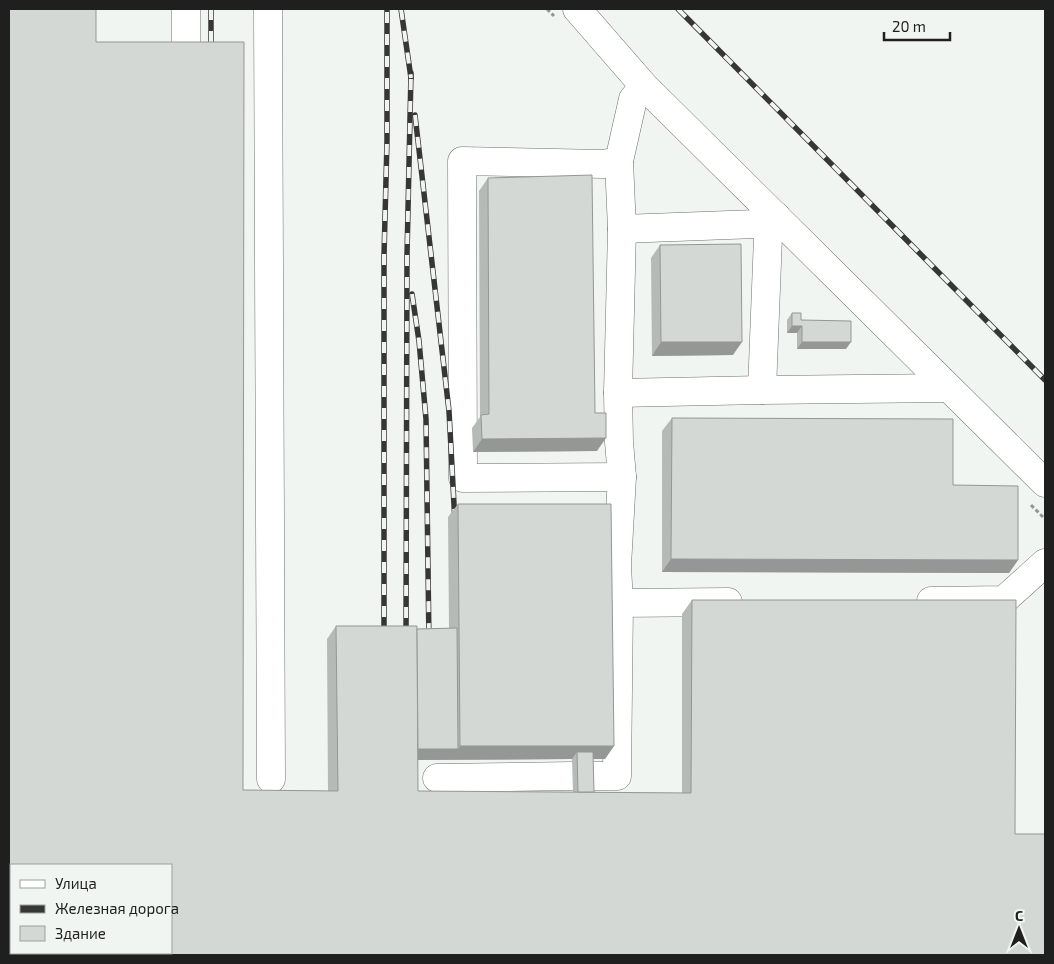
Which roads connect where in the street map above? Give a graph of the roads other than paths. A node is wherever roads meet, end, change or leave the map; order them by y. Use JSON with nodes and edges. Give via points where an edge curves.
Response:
{"nodes":[{"id":1,"x":186,"y":9,"type":"edge"},
{"id":2,"x":268,"y":9,"type":"edge"},
{"id":3,"x":577,"y":9,"type":"edge"},
{"id":4,"x":186,"y":55,"type":"edge"},
{"id":5,"x":644,"y":86,"type":"junction"},
{"id":6,"x":619,"y":161,"type":"junction"},
{"id":7,"x":776,"y":216,"type":"junction"},
{"id":8,"x":622,"y":229,"type":"junction"},
{"id":9,"x":948,"y":388,"type":"junction"},
{"id":10,"x":762,"y":390,"type":"junction"},
{"id":11,"x":618,"y":393,"type":"junction"},
{"id":12,"x":622,"y":477,"type":"junction"},
{"id":13,"x":1045,"y":483,"type":"edge"},
{"id":14,"x":1045,"y":563,"type":"edge"},
{"id":15,"x":909,"y":601,"type":"edge"},
{"id":16,"x":756,"y":602,"type":"edge"},
{"id":17,"x":619,"y":603,"type":"junction"},
{"id":18,"x":437,"y":778,"type":"dead end"},
{"id":19,"x":272,"y":779,"type":"dead end"}],
"edges":[{"from":1,"to":4,"type":"lane"},
{"from":2,"to":19,"type":"lane"},
{"from":3,"to":5,"type":"lane"},
{"from":5,"to":6,"type":"lane","via":[[633,98]]},
{"from":5,"to":7,"type":"lane"},
{"from":6,"to":8,"type":"lane"},
{"from":6,"to":12,"type":"lane","via":[[603,164],[462,161],[463,478]]},
{"from":7,"to":8,"type":"lane","via":[[756,224]]},
{"from":7,"to":9,"type":"lane"},
{"from":7,"to":10,"type":"lane","via":[[768,237]]},
{"from":8,"to":11,"type":"lane"},
{"from":9,"to":10,"type":"lane"},
{"from":9,"to":13,"type":"lane"},
{"from":10,"to":11,"type":"lane"},
{"from":11,"to":12,"type":"lane"},
{"from":12,"to":17,"type":"lane","via":[[617,566]]},
{"from":14,"to":15,"type":"lane","via":[[1004,600]]},
{"from":16,"to":17,"type":"lane"},
{"from":17,"to":18,"type":"lane","via":[[617,776]]}]}
